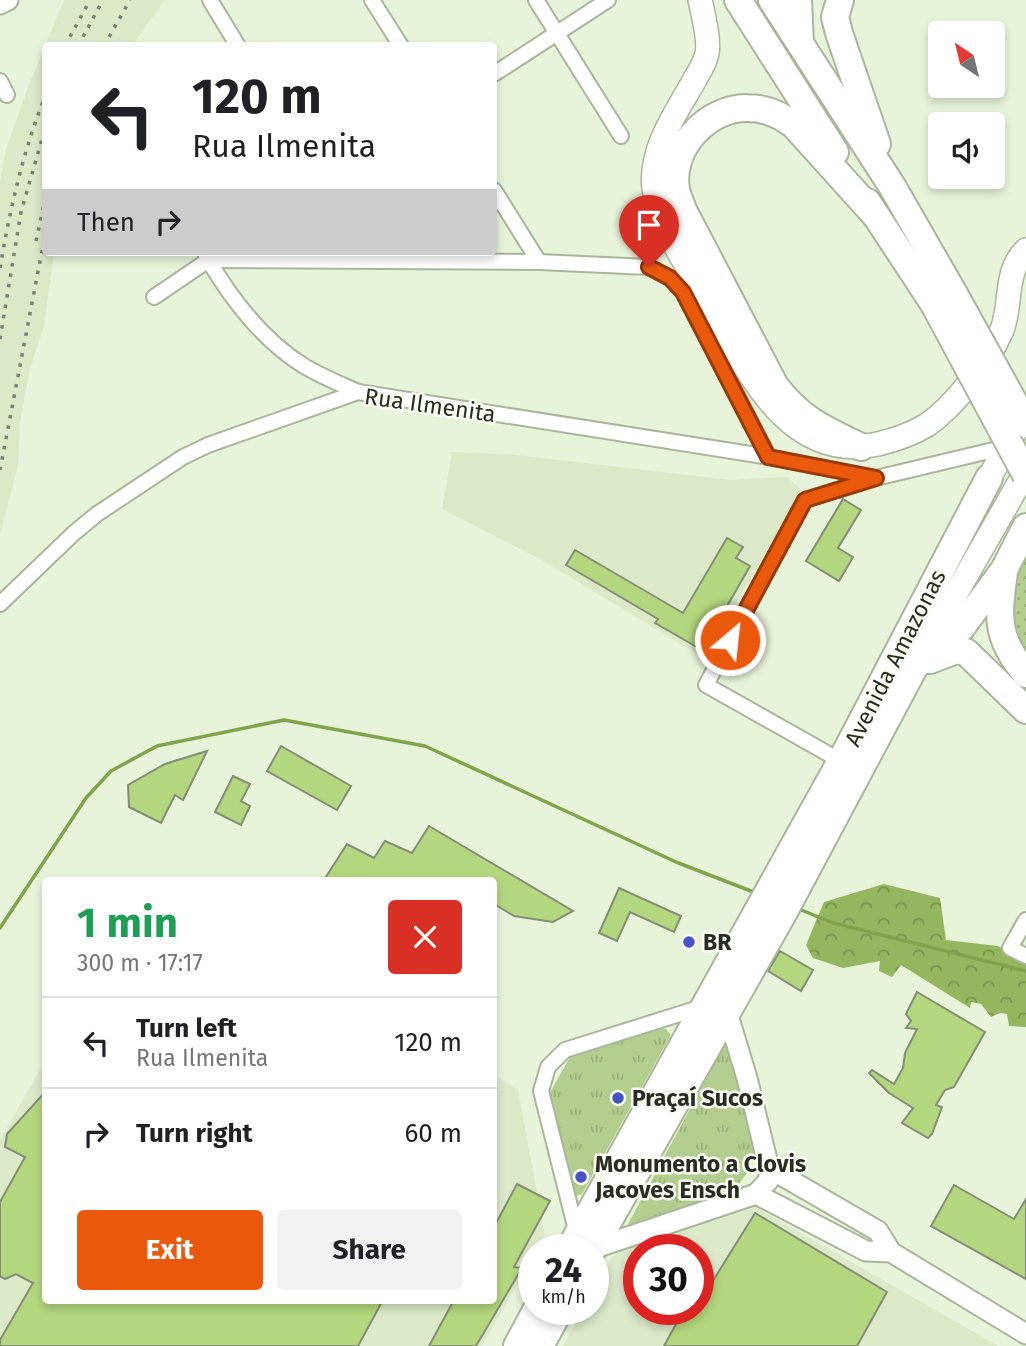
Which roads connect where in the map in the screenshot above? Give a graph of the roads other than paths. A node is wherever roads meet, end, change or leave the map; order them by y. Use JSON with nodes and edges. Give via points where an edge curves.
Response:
{"nodes":[{"id":1,"x":8,"y":0,"type":"edge"},
{"id":2,"x":210,"y":0,"type":"edge"},
{"id":3,"x":372,"y":0,"type":"edge"},
{"id":4,"x":536,"y":0,"type":"edge"},
{"id":5,"x":608,"y":0,"type":"edge"},
{"id":6,"x":699,"y":0,"type":"edge"},
{"id":7,"x":738,"y":0,"type":"edge"},
{"id":8,"x":772,"y":0,"type":"edge"},
{"id":9,"x":799,"y":0,"type":"edge"},
{"id":10,"x":839,"y":0,"type":"edge"},
{"id":11,"x":0,"y":4,"type":"edge"},
{"id":12,"x":557,"y":34,"type":"junction"},
{"id":13,"x":236,"y":42,"type":"edge"},
{"id":14,"x":398,"y":42,"type":"edge"},
{"id":15,"x":800,"y":43,"type":"junction"},
{"id":16,"x":497,"y":72,"type":"edge"},
{"id":17,"x":0,"y":82,"type":"edge"},
{"id":18,"x":7,"y":95,"type":"dead end"},
{"id":19,"x":621,"y":136,"type":"dead end"},
{"id":20,"x":892,"y":186,"type":"junction"},
{"id":21,"x":497,"y":195,"type":"edge"},
{"id":22,"x":877,"y":217,"type":"junction"},
{"id":23,"x":1026,"y":250,"type":"edge"},
{"id":24,"x":210,"y":256,"type":"edge"},
{"id":25,"x":212,"y":256,"type":"edge"},
{"id":26,"x":258,"y":256,"type":"edge"},
{"id":27,"x":540,"y":262,"type":"junction"},
{"id":28,"x":1019,"y":269,"type":"edge"},
{"id":29,"x":154,"y":298,"type":"dead end"},
{"id":30,"x":943,"y":298,"type":"junction"},
{"id":31,"x":358,"y":392,"type":"junction"},
{"id":32,"x":1026,"y":412,"type":"edge"},
{"id":33,"x":1026,"y":425,"type":"edge"},
{"id":34,"x":861,"y":447,"type":"junction"},
{"id":35,"x":1006,"y":447,"type":"junction"},
{"id":36,"x":966,"y":456,"type":"junction"},
{"id":37,"x":768,"y":457,"type":"junction"},
{"id":38,"x":1026,"y":473,"type":"edge"},
{"id":39,"x":876,"y":478,"type":"junction"},
{"id":40,"x":989,"y":478,"type":"junction"},
{"id":41,"x":1026,"y":527,"type":"edge"},
{"id":42,"x":1004,"y":570,"type":"junction"},
{"id":43,"x":0,"y":604,"type":"edge"},
{"id":44,"x":915,"y":666,"type":"junction"},
{"id":45,"x":1026,"y":674,"type":"edge"},
{"id":46,"x":1026,"y":710,"type":"edge"},
{"id":47,"x":841,"y":761,"type":"junction"},
{"id":48,"x":789,"y":877,"type":"junction"},
{"id":49,"x":1026,"y":920,"type":"edge"},
{"id":50,"x":1026,"y":956,"type":"edge"},
{"id":51,"x":715,"y":1009,"type":"junction"},
{"id":52,"x":769,"y":1168,"type":"junction"},
{"id":53,"x":756,"y":1194,"type":"junction"},
{"id":54,"x":579,"y":1234,"type":"edge"},
{"id":55,"x":589,"y":1234,"type":"edge"},
{"id":56,"x":609,"y":1238,"type":"edge"},
{"id":57,"x":891,"y":1252,"type":"junction"},
{"id":58,"x":528,"y":1325,"type":"edge"},
{"id":59,"x":551,"y":1325,"type":"edge"},
{"id":60,"x":1026,"y":1334,"type":"edge"},
{"id":61,"x":517,"y":1346,"type":"edge"},
{"id":62,"x":540,"y":1346,"type":"edge"}],
"edges":[{"from":1,"to":11,"type":"street"},
{"from":2,"to":13,"type":"street"},
{"from":3,"to":14,"type":"street"},
{"from":4,"to":12,"type":"street"},
{"from":5,"to":12,"type":"street"},
{"from":6,"to":34,"type":"main road","via":[[707,55],[667,129],[654,172],[665,226],[755,381],[783,418],[812,437]]},
{"from":7,"to":22,"type":"highway"},
{"from":8,"to":15,"type":"highway"},
{"from":9,"to":15,"type":"highway"},
{"from":10,"to":20,"type":"highway","via":[[835,17],[839,33]]},
{"from":12,"to":16,"type":"street"},
{"from":12,"to":19,"type":"street"},
{"from":15,"to":20,"type":"highway"},
{"from":17,"to":18,"type":"street"},
{"from":20,"to":30,"type":"highway"},
{"from":21,"to":27,"type":"street"},
{"from":22,"to":30,"type":"highway"},
{"from":22,"to":34,"type":"highway","via":[[781,115],[749,108],[723,113],[694,133],[679,158],[676,189],[683,210],[775,386],[797,412]]},
{"from":23,"to":28,"type":"main road","via":[[1018,259]]},
{"from":24,"to":29,"type":"street"},
{"from":25,"to":31,"type":"street","via":[[260,332],[306,368]]},
{"from":26,"to":27,"type":"street"},
{"from":27,"to":37,"type":"street","via":[[649,267],[670,278],[683,292]]},
{"from":28,"to":34,"type":"main road","via":[[1003,328],[960,393],[926,425],[897,439]]},
{"from":30,"to":33,"type":"highway","bridge":true},
{"from":30,"to":38,"type":"highway","bridge":true},
{"from":31,"to":37,"type":"street","name":"Rua Ilmenita"},
{"from":31,"to":43,"type":"street","name":"Rua Ilmenita","via":[[183,457],[97,514]]},
{"from":32,"to":35,"type":"main road","name":"Avenida Amazonas"},
{"from":35,"to":36,"type":"street"},
{"from":35,"to":40,"type":"main road","name":"Avenida Amazonas"},
{"from":36,"to":39,"type":"street"},
{"from":36,"to":40,"type":"street","via":[[987,466]]},
{"from":37,"to":39,"type":"street","name":"Rua Ilmenita"},
{"from":38,"to":44,"type":"main road","name":"Avenida Amazonas"},
{"from":39,"to":47,"type":"street","via":[[805,500],[706,685]]},
{"from":40,"to":47,"type":"highway","name":"Avenida Amazonas"},
{"from":41,"to":42,"type":"highway"},
{"from":42,"to":44,"type":"highway","via":[[961,628]]},
{"from":42,"to":45,"type":"highway","via":[[998,620],[1009,650]]},
{"from":44,"to":46,"type":"highway","via":[[956,650],[966,652]]},
{"from":44,"to":48,"type":"highway","name":"Avenida Amazonas"},
{"from":47,"to":48,"type":"highway","name":"Avenida Amazonas"},
{"from":48,"to":51,"type":"highway","name":"Avenida Amazonas"},
{"from":49,"to":50,"type":"street","via":[[1010,948]]},
{"from":51,"to":52,"type":"street","via":[[747,1078]]},
{"from":51,"to":54,"type":"street","via":[[565,1050],[548,1067],[541,1091]]},
{"from":51,"to":55,"type":"highway","name":"Avenida Amazonas"},
{"from":52,"to":53,"type":"street","via":[[769,1180]]},
{"from":52,"to":57,"type":"street","via":[[878,1230]]},
{"from":53,"to":56,"type":"street"},
{"from":53,"to":57,"type":"street","via":[[866,1251]]},
{"from":57,"to":60,"type":"street"},
{"from":58,"to":61,"type":"highway"},
{"from":59,"to":62,"type":"highway"}]}
